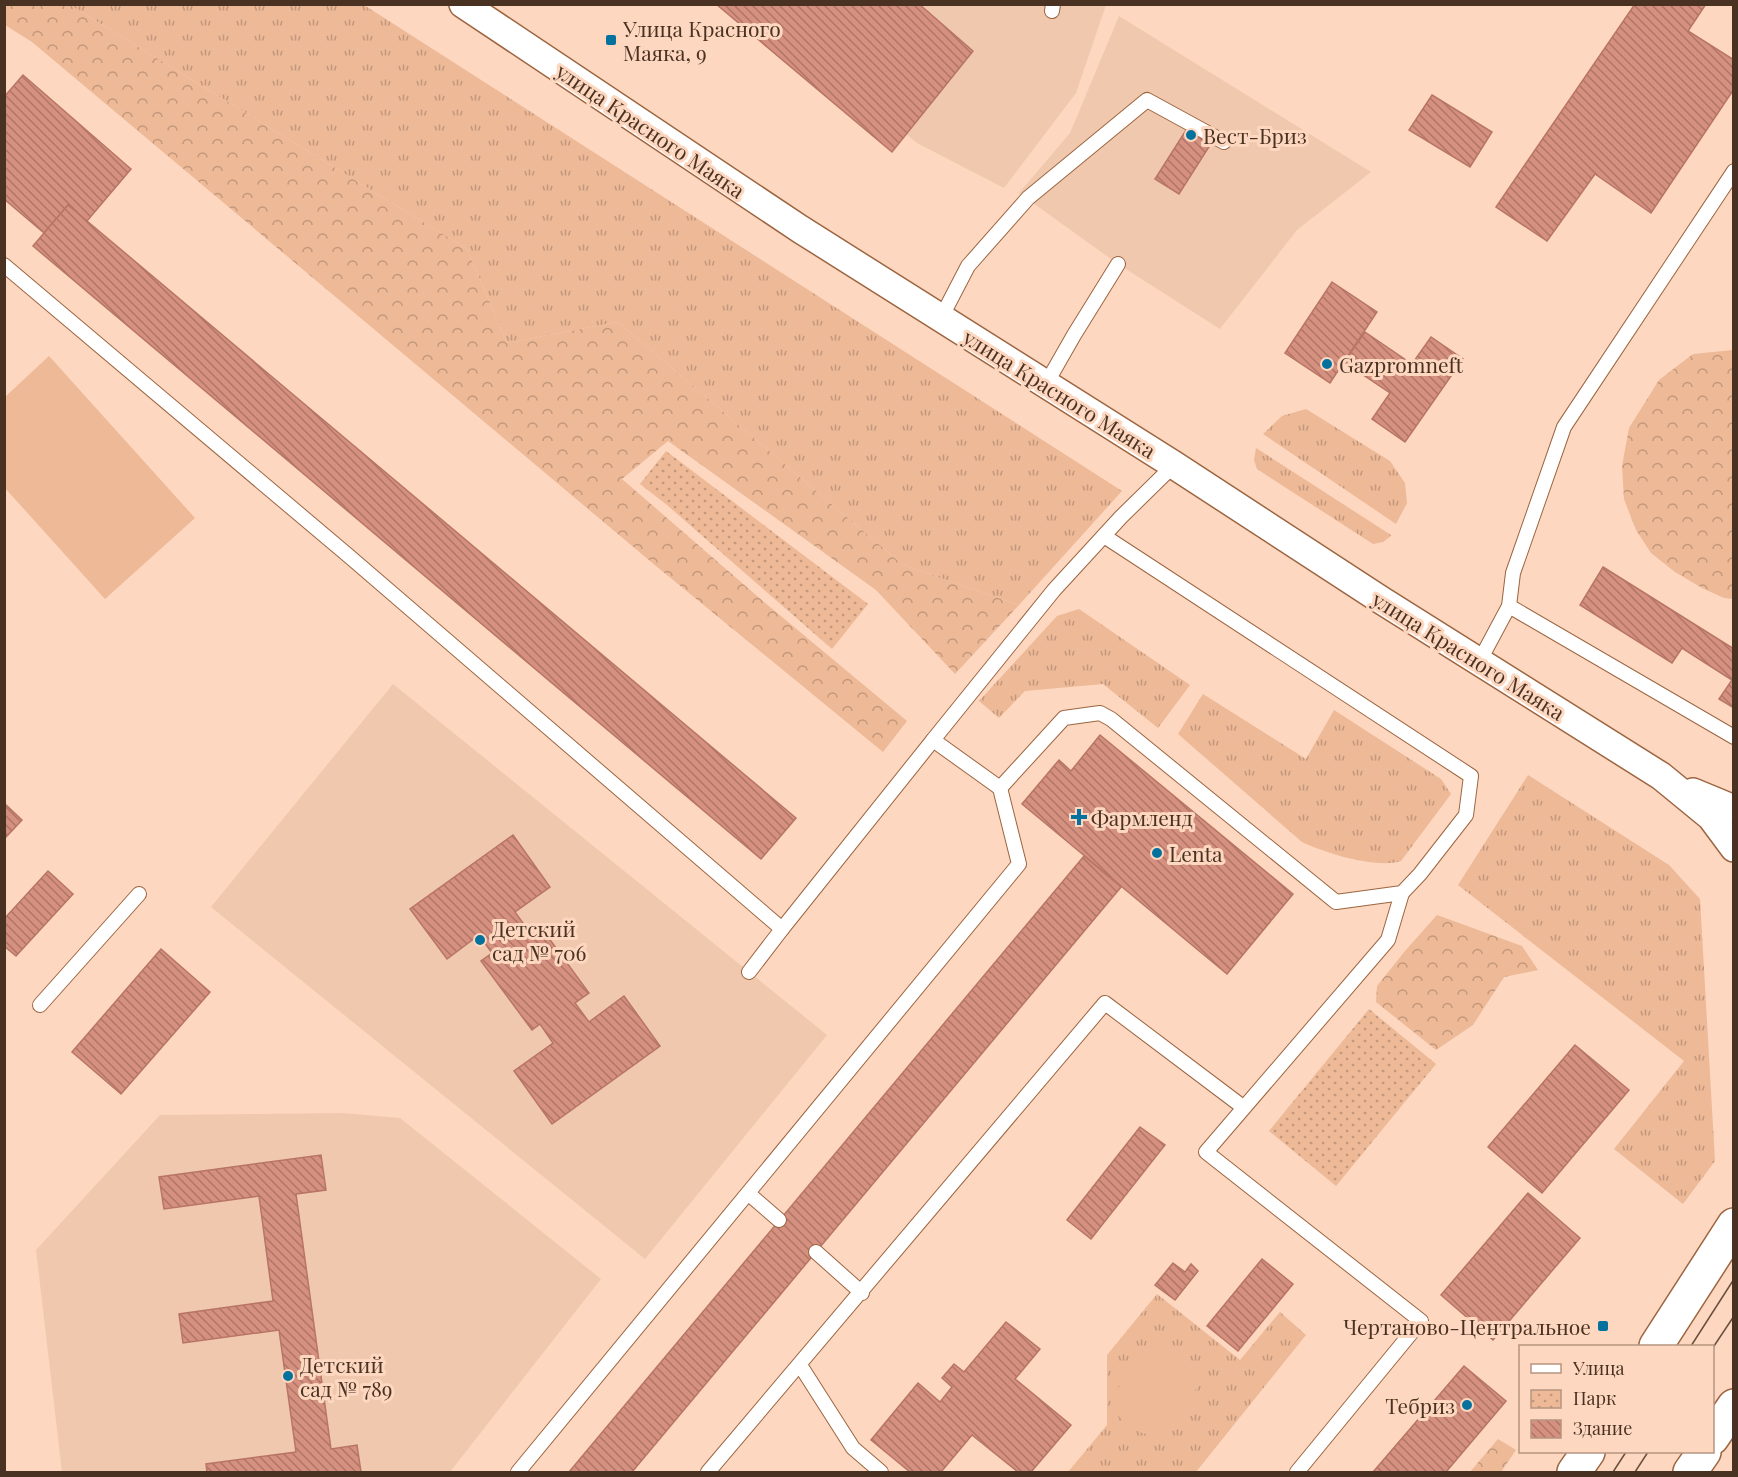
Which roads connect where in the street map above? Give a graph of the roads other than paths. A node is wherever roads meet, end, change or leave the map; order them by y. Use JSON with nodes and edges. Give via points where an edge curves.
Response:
{"nodes":[{"id":1,"x":463,"y":4,"type":"edge"},
{"id":2,"x":1224,"y":142,"type":"dead end"},
{"id":3,"x":1734,"y":171,"type":"edge"},
{"id":4,"x":1118,"y":264,"type":"dead end"},
{"id":5,"x":4,"y":265,"type":"edge"},
{"id":6,"x":941,"y":318,"type":"junction"},
{"id":7,"x":1046,"y":384,"type":"junction"},
{"id":8,"x":1174,"y":465,"type":"junction"},
{"id":9,"x":1104,"y":536,"type":"junction"},
{"id":10,"x":1509,"y":606,"type":"junction"},
{"id":11,"x":1479,"y":662,"type":"junction"},
{"id":12,"x":1734,"y":737,"type":"edge"},
{"id":13,"x":933,"y":740,"type":"junction"},
{"id":14,"x":1661,"y":776,"type":"junction"},
{"id":15,"x":1000,"y":788,"type":"junction"},
{"id":16,"x":1734,"y":809,"type":"edge"},
{"id":17,"x":1734,"y":848,"type":"edge"},
{"id":18,"x":1402,"y":893,"type":"junction"},
{"id":19,"x":139,"y":894,"type":"dead end"},
{"id":20,"x":782,"y":929,"type":"junction"},
{"id":21,"x":749,"y":972,"type":"dead end"},
{"id":22,"x":40,"y":1005,"type":"dead end"},
{"id":23,"x":1243,"y":1107,"type":"junction"},
{"id":24,"x":749,"y":1194,"type":"junction"},
{"id":25,"x":779,"y":1220,"type":"dead end"},
{"id":26,"x":1734,"y":1226,"type":"edge"},
{"id":27,"x":816,"y":1252,"type":"dead end"},
{"id":28,"x":862,"y":1293,"type":"junction"},
{"id":29,"x":1657,"y":1345,"type":"edge"},
{"id":30,"x":800,"y":1365,"type":"junction"},
{"id":31,"x":1734,"y":1406,"type":"edge"},
{"id":32,"x":1714,"y":1436,"type":"edge"},
{"id":33,"x":1587,"y":1453,"type":"edge"},
{"id":34,"x":1703,"y":1453,"type":"edge"},
{"id":35,"x":518,"y":1473,"type":"edge"},
{"id":36,"x":708,"y":1473,"type":"edge"},
{"id":37,"x":882,"y":1473,"type":"edge"},
{"id":38,"x":1297,"y":1473,"type":"edge"},
{"id":39,"x":1574,"y":1473,"type":"edge"},
{"id":40,"x":1690,"y":1473,"type":"edge"}],
"edges":[{"from":1,"to":6,"type":"street","name":"улица Красного Маяка","via":[[800,229]]},
{"from":2,"to":6,"type":"lane","via":[[1147,100],[1029,198],[968,266]]},
{"from":3,"to":10,"type":"lane","via":[[1564,427],[1513,573]]},
{"from":4,"to":7,"type":"lane"},
{"from":5,"to":20,"type":"lane"},
{"from":6,"to":7,"type":"street","name":"улица Красного Маяка"},
{"from":7,"to":8,"type":"street","name":"улица Красного Маяка"},
{"from":8,"to":9,"type":"lane"},
{"from":8,"to":11,"type":"street","name":"улица Красного Маяка"},
{"from":9,"to":13,"type":"lane","via":[[1054,590]]},
{"from":9,"to":18,"type":"lane","via":[[1471,776],[1466,815]]},
{"from":10,"to":11,"type":"lane"},
{"from":10,"to":12,"type":"lane"},
{"from":11,"to":14,"type":"street","name":"улица Красного Маяка"},
{"from":13,"to":15,"type":"lane"},
{"from":13,"to":20,"type":"lane"},
{"from":14,"to":16,"type":"street","name":"улица Красного Маяка"},
{"from":14,"to":17,"type":"street","name":"улица Красного Маяка","via":[[1711,817]]},
{"from":15,"to":18,"type":"lane","via":[[1064,718],[1100,713],[1336,902]]},
{"from":15,"to":24,"type":"lane","via":[[1019,864]]},
{"from":18,"to":23,"type":"lane","via":[[1388,940]]},
{"from":19,"to":22,"type":"lane"},
{"from":20,"to":21,"type":"lane"},
{"from":23,"to":28,"type":"lane","via":[[1105,1003]]},
{"from":23,"to":38,"type":"lane","via":[[1206,1152],[1421,1321]]},
{"from":24,"to":25,"type":"lane"},
{"from":24,"to":35,"type":"lane"},
{"from":26,"to":29,"type":"main road"},
{"from":27,"to":28,"type":"lane"},
{"from":28,"to":30,"type":"lane"},
{"from":30,"to":36,"type":"lane"},
{"from":30,"to":37,"type":"lane","via":[[853,1448]]},
{"from":31,"to":32,"type":"main road"},
{"from":33,"to":39,"type":"main road"},
{"from":34,"to":40,"type":"main road"}]}
